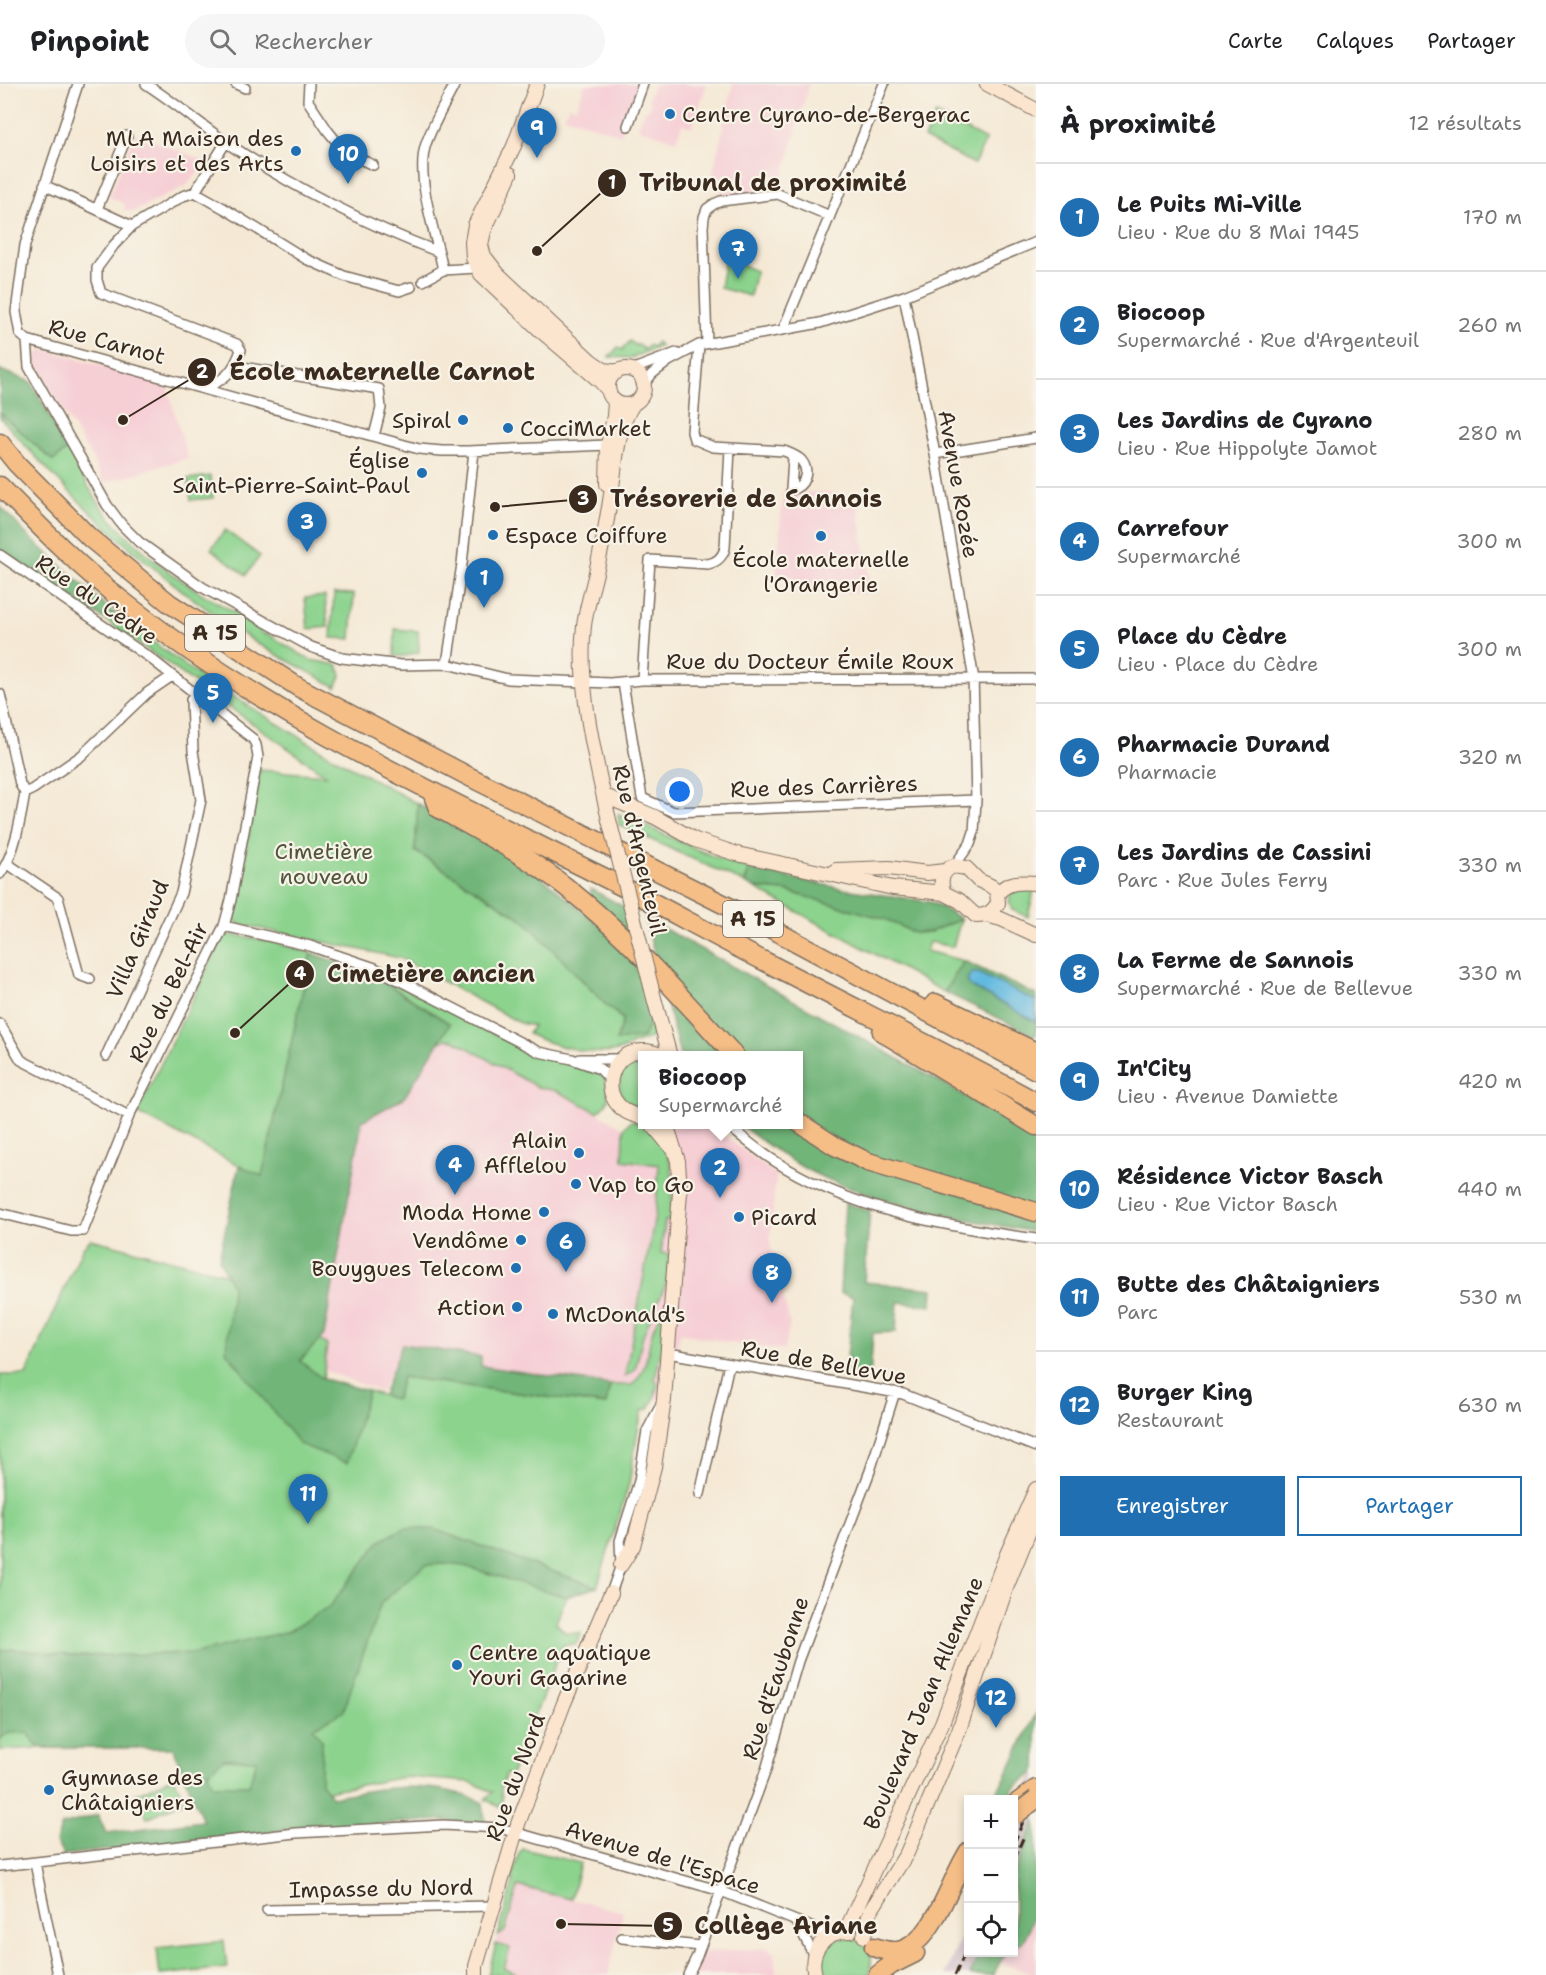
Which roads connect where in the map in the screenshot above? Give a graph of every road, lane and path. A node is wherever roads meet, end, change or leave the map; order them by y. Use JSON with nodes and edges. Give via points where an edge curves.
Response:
{"nodes":[{"id":1,"x":78,"y":84,"type":"edge"},
{"id":2,"x":146,"y":84,"type":"edge"},
{"id":3,"x":309,"y":84,"type":"edge"},
{"id":4,"x":455,"y":84,"type":"edge"},
{"id":5,"x":537,"y":84,"type":"edge"},
{"id":6,"x":544,"y":84,"type":"edge"},
{"id":7,"x":643,"y":84,"type":"edge"},
{"id":8,"x":884,"y":84,"type":"edge"},
{"id":9,"x":987,"y":84,"type":"edge"},
{"id":10,"x":1036,"y":110,"type":"edge"},
{"id":11,"x":628,"y":126,"type":"dead end"},
{"id":12,"x":127,"y":136,"type":"dead end"},
{"id":13,"x":226,"y":142,"type":"junction"},
{"id":14,"x":373,"y":165,"type":"dead end"},
{"id":15,"x":44,"y":185,"type":"junction"},
{"id":16,"x":195,"y":192,"type":"junction"},
{"id":17,"x":97,"y":209,"type":"junction"},
{"id":18,"x":830,"y":216,"type":"junction"},
{"id":19,"x":132,"y":226,"type":"junction"},
{"id":20,"x":1036,"y":242,"type":"edge"},
{"id":21,"x":439,"y":252,"type":"junction"},
{"id":22,"x":477,"y":268,"type":"junction"},
{"id":23,"x":443,"y":270,"type":"junction"},
{"id":24,"x":423,"y":281,"type":"dead end"},
{"id":25,"x":411,"y":287,"type":"dead end"},
{"id":26,"x":904,"y":296,"type":"junction"},
{"id":27,"x":783,"y":330,"type":"junction"},
{"id":28,"x":27,"y":340,"type":"junction"},
{"id":29,"x":703,"y":344,"type":"junction"},
{"id":30,"x":684,"y":351,"type":"junction"},
{"id":31,"x":236,"y":366,"type":"junction"},
{"id":32,"x":631,"y":370,"type":"junction"},
{"id":33,"x":616,"y":372,"type":"junction"},
{"id":34,"x":644,"y":384,"type":"junction"},
{"id":35,"x":204,"y":388,"type":"junction"},
{"id":36,"x":612,"y":396,"type":"junction"},
{"id":37,"x":633,"y":404,"type":"junction"},
{"id":38,"x":621,"y":433,"type":"junction"},
{"id":39,"x":374,"y":436,"type":"junction"},
{"id":40,"x":1036,"y":438,"type":"edge"},
{"id":41,"x":0,"y":443,"type":"edge"},
{"id":42,"x":608,"y":445,"type":"junction"},
{"id":43,"x":730,"y":448,"type":"junction"},
{"id":44,"x":474,"y":451,"type":"junction"},
{"id":45,"x":791,"y":454,"type":"dead end"},
{"id":46,"x":935,"y":454,"type":"junction"},
{"id":47,"x":0,"y":486,"type":"edge"},
{"id":48,"x":607,"y":522,"type":"junction"},
{"id":49,"x":0,"y":555,"type":"edge"},
{"id":50,"x":447,"y":664,"type":"junction"},
{"id":51,"x":172,"y":676,"type":"junction"},
{"id":52,"x":1036,"y":679,"type":"edge"},
{"id":53,"x":642,"y":680,"type":"junction"},
{"id":54,"x":974,"y":680,"type":"junction"},
{"id":55,"x":585,"y":683,"type":"junction"},
{"id":56,"x":623,"y":683,"type":"junction"},
{"id":57,"x":195,"y":692,"type":"junction"},
{"id":58,"x":0,"y":694,"type":"edge"},
{"id":59,"x":257,"y":761,"type":"joint"},
{"id":60,"x":432,"y":790,"type":"junction"},
{"id":61,"x":25,"y":793,"type":"junction"},
{"id":62,"x":605,"y":796,"type":"junction"},
{"id":63,"x":976,"y":800,"type":"junction"},
{"id":64,"x":8,"y":864,"type":"junction"},
{"id":65,"x":786,"y":866,"type":"junction"},
{"id":66,"x":950,"y":868,"type":"junction"},
{"id":67,"x":0,"y":874,"type":"edge"},
{"id":68,"x":1036,"y":883,"type":"edge"},
{"id":69,"x":944,"y":893,"type":"junction"},
{"id":70,"x":998,"y":896,"type":"junction"},
{"id":71,"x":986,"y":915,"type":"junction"},
{"id":72,"x":752,"y":918,"type":"junction"},
{"id":73,"x":224,"y":926,"type":"junction"},
{"id":74,"x":1036,"y":926,"type":"edge"},
{"id":75,"x":1036,"y":935,"type":"edge"},
{"id":76,"x":765,"y":962,"type":"junction"},
{"id":77,"x":90,"y":979,"type":"dead end"},
{"id":78,"x":0,"y":1024,"type":"edge"},
{"id":79,"x":663,"y":1026,"type":"junction"},
{"id":80,"x":649,"y":1050,"type":"joint"},
{"id":81,"x":669,"y":1051,"type":"edge"},
{"id":82,"x":730,"y":1051,"type":"edge"},
{"id":83,"x":1036,"y":1052,"type":"edge"},
{"id":84,"x":106,"y":1056,"type":"dead end"},
{"id":85,"x":572,"y":1059,"type":"junction"},
{"id":86,"x":620,"y":1059,"type":"junction"},
{"id":87,"x":1036,"y":1070,"type":"edge"},
{"id":88,"x":610,"y":1080,"type":"junction"},
{"id":89,"x":1036,"y":1102,"type":"edge"},
{"id":90,"x":129,"y":1116,"type":"junction"},
{"id":91,"x":638,"y":1116,"type":"edge"},
{"id":92,"x":803,"y":1125,"type":"edge"},
{"id":93,"x":1036,"y":1126,"type":"edge"},
{"id":94,"x":656,"y":1129,"type":"edge"},
{"id":95,"x":667,"y":1129,"type":"edge"},
{"id":96,"x":731,"y":1129,"type":"edge"},
{"id":97,"x":673,"y":1149,"type":"junction"},
{"id":98,"x":1036,"y":1212,"type":"edge"},
{"id":99,"x":0,"y":1213,"type":"edge"},
{"id":100,"x":1036,"y":1237,"type":"edge"},
{"id":101,"x":668,"y":1353,"type":"junction"},
{"id":102,"x":729,"y":1364,"type":"junction"},
{"id":103,"x":895,"y":1392,"type":"junction"},
{"id":104,"x":1036,"y":1447,"type":"edge"},
{"id":105,"x":1036,"y":1489,"type":"edge"},
{"id":106,"x":700,"y":1494,"type":"dead end"},
{"id":107,"x":1036,"y":1514,"type":"edge"},
{"id":108,"x":621,"y":1565,"type":"joint"},
{"id":109,"x":611,"y":1593,"type":"joint"},
{"id":110,"x":1036,"y":1788,"type":"edge"},
{"id":111,"x":1036,"y":1798,"type":"edge"},
{"id":112,"x":1018,"y":1802,"type":"edge"},
{"id":113,"x":1018,"y":1813,"type":"edge"},
{"id":114,"x":515,"y":1832,"type":"junction"},
{"id":115,"x":964,"y":1859,"type":"edge"},
{"id":116,"x":35,"y":1863,"type":"junction"},
{"id":117,"x":0,"y":1866,"type":"edge"},
{"id":118,"x":964,"y":1878,"type":"edge"},
{"id":119,"x":721,"y":1891,"type":"junction"},
{"id":120,"x":495,"y":1906,"type":"junction"},
{"id":121,"x":267,"y":1910,"type":"dead end"},
{"id":122,"x":797,"y":1922,"type":"junction"},
{"id":123,"x":837,"y":1933,"type":"junction"},
{"id":124,"x":622,"y":1938,"type":"dead end"},
{"id":125,"x":869,"y":1942,"type":"junction"},
{"id":126,"x":700,"y":1946,"type":"junction"},
{"id":127,"x":814,"y":1956,"type":"junction"},
{"id":128,"x":474,"y":1972,"type":"edge"},
{"id":129,"x":58,"y":1975,"type":"edge"},
{"id":130,"x":688,"y":1975,"type":"edge"},
{"id":131,"x":815,"y":1975,"type":"edge"},
{"id":132,"x":877,"y":1975,"type":"edge"}],
"edges":[{"from":1,"to":15,"type":"street","name":"Rue du Docteur Émile Roux"},
{"from":2,"to":13,"type":"street"},
{"from":3,"to":14,"type":"street","via":[[308,101],[328,131],[345,152]]},
{"from":4,"to":21,"type":"street","via":[[425,146],[424,187]]},
{"from":5,"to":22,"type":"main road","via":[[514,146],[475,225],[472,247]]},
{"from":6,"to":33,"type":"main road","via":[[484,231],[482,250],[490,267],[591,361],[604,370]]},
{"from":7,"to":11,"type":"street"},
{"from":8,"to":18,"type":"street"},
{"from":9,"to":10,"type":"main road"},
{"from":12,"to":17,"type":"street"},
{"from":13,"to":16,"type":"street"},
{"from":13,"to":21,"type":"street","via":[[299,188]]},
{"from":15,"to":17,"type":"street"},
{"from":15,"to":28,"type":"street","name":"Rue du Docteur Émile Roux","via":[[25,245],[16,312],[20,334]]},
{"from":16,"to":19,"type":"street"},
{"from":16,"to":25,"type":"street","via":[[306,259],[344,276],[399,291]]},
{"from":17,"to":19,"type":"street"},
{"from":18,"to":27,"type":"street"},
{"from":18,"to":29,"type":"street","via":[[778,194],[721,201],[707,209]]},
{"from":19,"to":31,"type":"street","via":[[97,268],[101,293],[237,344],[241,350]]},
{"from":20,"to":26,"type":"street"},
{"from":21,"to":23,"type":"street"},
{"from":22,"to":23,"type":"street"},
{"from":22,"to":36,"type":"main road"},
{"from":23,"to":24,"type":"street"},
{"from":26,"to":27,"type":"street","via":[[820,323]]},
{"from":26,"to":46,"type":"street","name":"Avenue Rozée"},
{"from":27,"to":29,"type":"street"},
{"from":28,"to":35,"type":"street","name":"Rue Carnot"},
{"from":28,"to":50,"type":"street","name":"Rue du Docteur Émile Roux","via":[[30,367],[107,505],[139,542],[202,588],[311,646],[364,662]]},
{"from":29,"to":30,"type":"street"},
{"from":29,"to":43,"type":"street","via":[[692,432],[701,443]]},
{"from":30,"to":32,"type":"street"},
{"from":30,"to":34,"type":"street"},
{"from":31,"to":35,"type":"street","via":[[219,383]]},
{"from":31,"to":39,"type":"street","via":[[379,389],[381,408]]},
{"from":32,"to":33,"type":"main road"},
{"from":32,"to":34,"type":"main road"},
{"from":33,"to":36,"type":"main road","via":[[610,380]]},
{"from":34,"to":37,"type":"main road","via":[[642,396]]},
{"from":35,"to":39,"type":"street","name":"Rue Carnot"},
{"from":36,"to":37,"type":"main road","via":[[625,405]]},
{"from":36,"to":42,"type":"main road","via":[[614,416]]},
{"from":37,"to":38,"type":"main road"},
{"from":38,"to":42,"type":"street"},
{"from":38,"to":48,"type":"main road"},
{"from":39,"to":44,"type":"street","name":"Rue Carnot","via":[[419,448]]},
{"from":40,"to":46,"type":"street"},
{"from":41,"to":72,"type":"highway","number":"A 15","via":[[90,538],[169,603],[298,687]]},
{"from":42,"to":44,"type":"street","name":"Rue Carnot"},
{"from":42,"to":48,"type":"main road"},
{"from":43,"to":45,"type":"street"},
{"from":43,"to":53,"type":"street","via":[[725,548],[720,557],[708,564],[650,560]]},
{"from":44,"to":50,"type":"street"},
{"from":46,"to":54,"type":"street","name":"Avenue Rozée"},
{"from":47,"to":60,"type":"highway","number":"A 15","via":[[63,550],[162,632],[283,711]]},
{"from":48,"to":55,"type":"main road","name":"Rue d'Argenteuil","via":[[584,626]]},
{"from":49,"to":51,"type":"street","name":"Rue du Cèdre"},
{"from":50,"to":55,"type":"street","name":"Rue du Docteur Émile Roux","via":[[508,679]]},
{"from":51,"to":57,"type":"street","name":"Rue du Cèdre"},
{"from":51,"to":61,"type":"street","via":[[147,693],[81,756]]},
{"from":52,"to":54,"type":"street","name":"Rue du Docteur Émile Roux"},
{"from":53,"to":54,"type":"street","name":"Rue du Docteur Émile Roux"},
{"from":53,"to":56,"type":"street","name":"Rue du Docteur Émile Roux"},
{"from":54,"to":63,"type":"street","name":"Avenue Rozée"},
{"from":55,"to":56,"type":"street","name":"Rue du Docteur Émile Roux"},
{"from":55,"to":62,"type":"main road","name":"Rue d'Argenteuil"},
{"from":56,"to":63,"type":"street","name":"Rue des Carrières","via":[[642,798],[674,812]]},
{"from":57,"to":59,"type":"street","name":"Rue du Cèdre","via":[[253,739]]},
{"from":57,"to":84,"type":"street","name":"Villa Giraud","via":[[191,700],[193,751],[201,800],[181,893]]},
{"from":58,"to":61,"type":"street"},
{"from":59,"to":73,"type":"street","name":"Rue du Bel-Air"},
{"from":60,"to":76,"type":"highway","number":"A 15"},
{"from":60,"to":82,"type":"highway","via":[[438,808],[538,867],[595,911],[645,957]]},
{"from":61,"to":64,"type":"street"},
{"from":62,"to":65,"type":"main road","via":[[704,843]]},
{"from":62,"to":79,"type":"main road","name":"Rue d'Argenteuil","bridge":true},
{"from":63,"to":66,"type":"street","name":"Avenue Rozée","via":[[973,837],[964,855]]},
{"from":64,"to":67,"type":"street"},
{"from":64,"to":77,"type":"street","via":[[58,898],[79,975]]},
{"from":65,"to":66,"type":"main road","via":[[841,870],[900,868],[927,873]]},
{"from":65,"to":69,"type":"main road","via":[[893,888]]},
{"from":66,"to":69,"type":"main road","via":[[942,876]]},
{"from":66,"to":70,"type":"main road","via":[[966,868],[993,887]]},
{"from":68,"to":70,"type":"main road","via":[[1010,884]]},
{"from":69,"to":71,"type":"main road","via":[[960,901],[974,915]]},
{"from":70,"to":71,"type":"main road","via":[[994,909]]},
{"from":70,"to":74,"type":"main road","via":[[1011,915]]},
{"from":71,"to":75,"type":"main road"},
{"from":72,"to":83,"type":"highway"},
{"from":72,"to":87,"type":"highway","number":"A 15"},
{"from":73,"to":85,"type":"street","via":[[310,946],[375,968],[539,1052]]},
{"from":73,"to":90,"type":"street","name":"Rue du Bel-Air"},
{"from":76,"to":89,"type":"highway","number":"A 15"},
{"from":76,"to":93,"type":"highway"},
{"from":78,"to":90,"type":"street","via":[[21,1060]]},
{"from":79,"to":80,"type":"main road"},
{"from":79,"to":81,"type":"main road","name":"Rue d'Argenteuil"},
{"from":80,"to":86,"type":"main road","via":[[629,1053]]},
{"from":85,"to":86,"type":"street"},
{"from":85,"to":88,"type":"street","via":[[600,1069]]},
{"from":86,"to":88,"type":"main road"},
{"from":88,"to":91,"type":"main road","via":[[616,1103]]},
{"from":90,"to":99,"type":"street","name":"Rue du Bel-Air","via":[[83,1231]]},
{"from":92,"to":98,"type":"highway","via":[[868,1162]]},
{"from":94,"to":97,"type":"main road"},
{"from":95,"to":97,"type":"main road"},
{"from":96,"to":100,"type":"street","via":[[815,1184],[862,1204],[915,1219]]},
{"from":97,"to":101,"type":"main road","via":[[680,1170],[680,1192]]},
{"from":101,"to":102,"type":"street","name":"Rue de Bellevue"},
{"from":101,"to":108,"type":"main road","name":"Rue du Nord","via":[[651,1484],[633,1546]]},
{"from":102,"to":103,"type":"street","name":"Rue de Bellevue"},
{"from":102,"to":106,"type":"street"},
{"from":103,"to":104,"type":"street","name":"Rue de Bellevue"},
{"from":103,"to":119,"type":"street","name":"Rue d'Eaubonne","via":[[870,1471],[798,1661],[766,1770]]},
{"from":105,"to":123,"type":"main road","name":"Boulevard Jean Allemane","via":[[942,1723],[849,1924]]},
{"from":107,"to":125,"type":"main road","name":"Boulevard Jean Allemane","via":[[1006,1588],[959,1730],[907,1853],[870,1912]]},
{"from":108,"to":109,"type":"street","name":"Rue du Nord"},
{"from":109,"to":114,"type":"main road","name":"Rue du Nord"},
{"from":110,"to":112,"type":"highway"},
{"from":111,"to":113,"type":"highway","bridge":true},
{"from":114,"to":116,"type":"street","name":"Avenue de l'Espace","via":[[443,1825],[296,1833]]},
{"from":114,"to":119,"type":"street","name":"Avenue de l'Espace"},
{"from":114,"to":120,"type":"main road","name":"Rue du Nord"},
{"from":115,"to":125,"type":"highway","via":[[921,1938],[902,1950],[889,1951]]},
{"from":116,"to":117,"type":"street","name":"Avenue de l'Espace"},
{"from":116,"to":129,"type":"street"},
{"from":118,"to":132,"type":"highway","via":[[930,1941]]},
{"from":119,"to":122,"type":"street","name":"Avenue de l'Espace"},
{"from":119,"to":126,"type":"street","name":"Rue d'Eaubonne"},
{"from":120,"to":121,"type":"street","name":"Impasse du Nord"},
{"from":120,"to":128,"type":"main road","name":"Rue du Nord"},
{"from":122,"to":123,"type":"street","name":"Avenue de l'Espace"},
{"from":122,"to":127,"type":"street"},
{"from":123,"to":125,"type":"main road","via":[[857,1933]]},
{"from":123,"to":127,"type":"main road","name":"Boulevard Jean Allemane","via":[[822,1941]]},
{"from":124,"to":126,"type":"street"},
{"from":125,"to":132,"type":"main road","via":[[879,1959]]},
{"from":126,"to":130,"type":"street","name":"Rue d'Eaubonne"},
{"from":127,"to":131,"type":"main road"}]}
